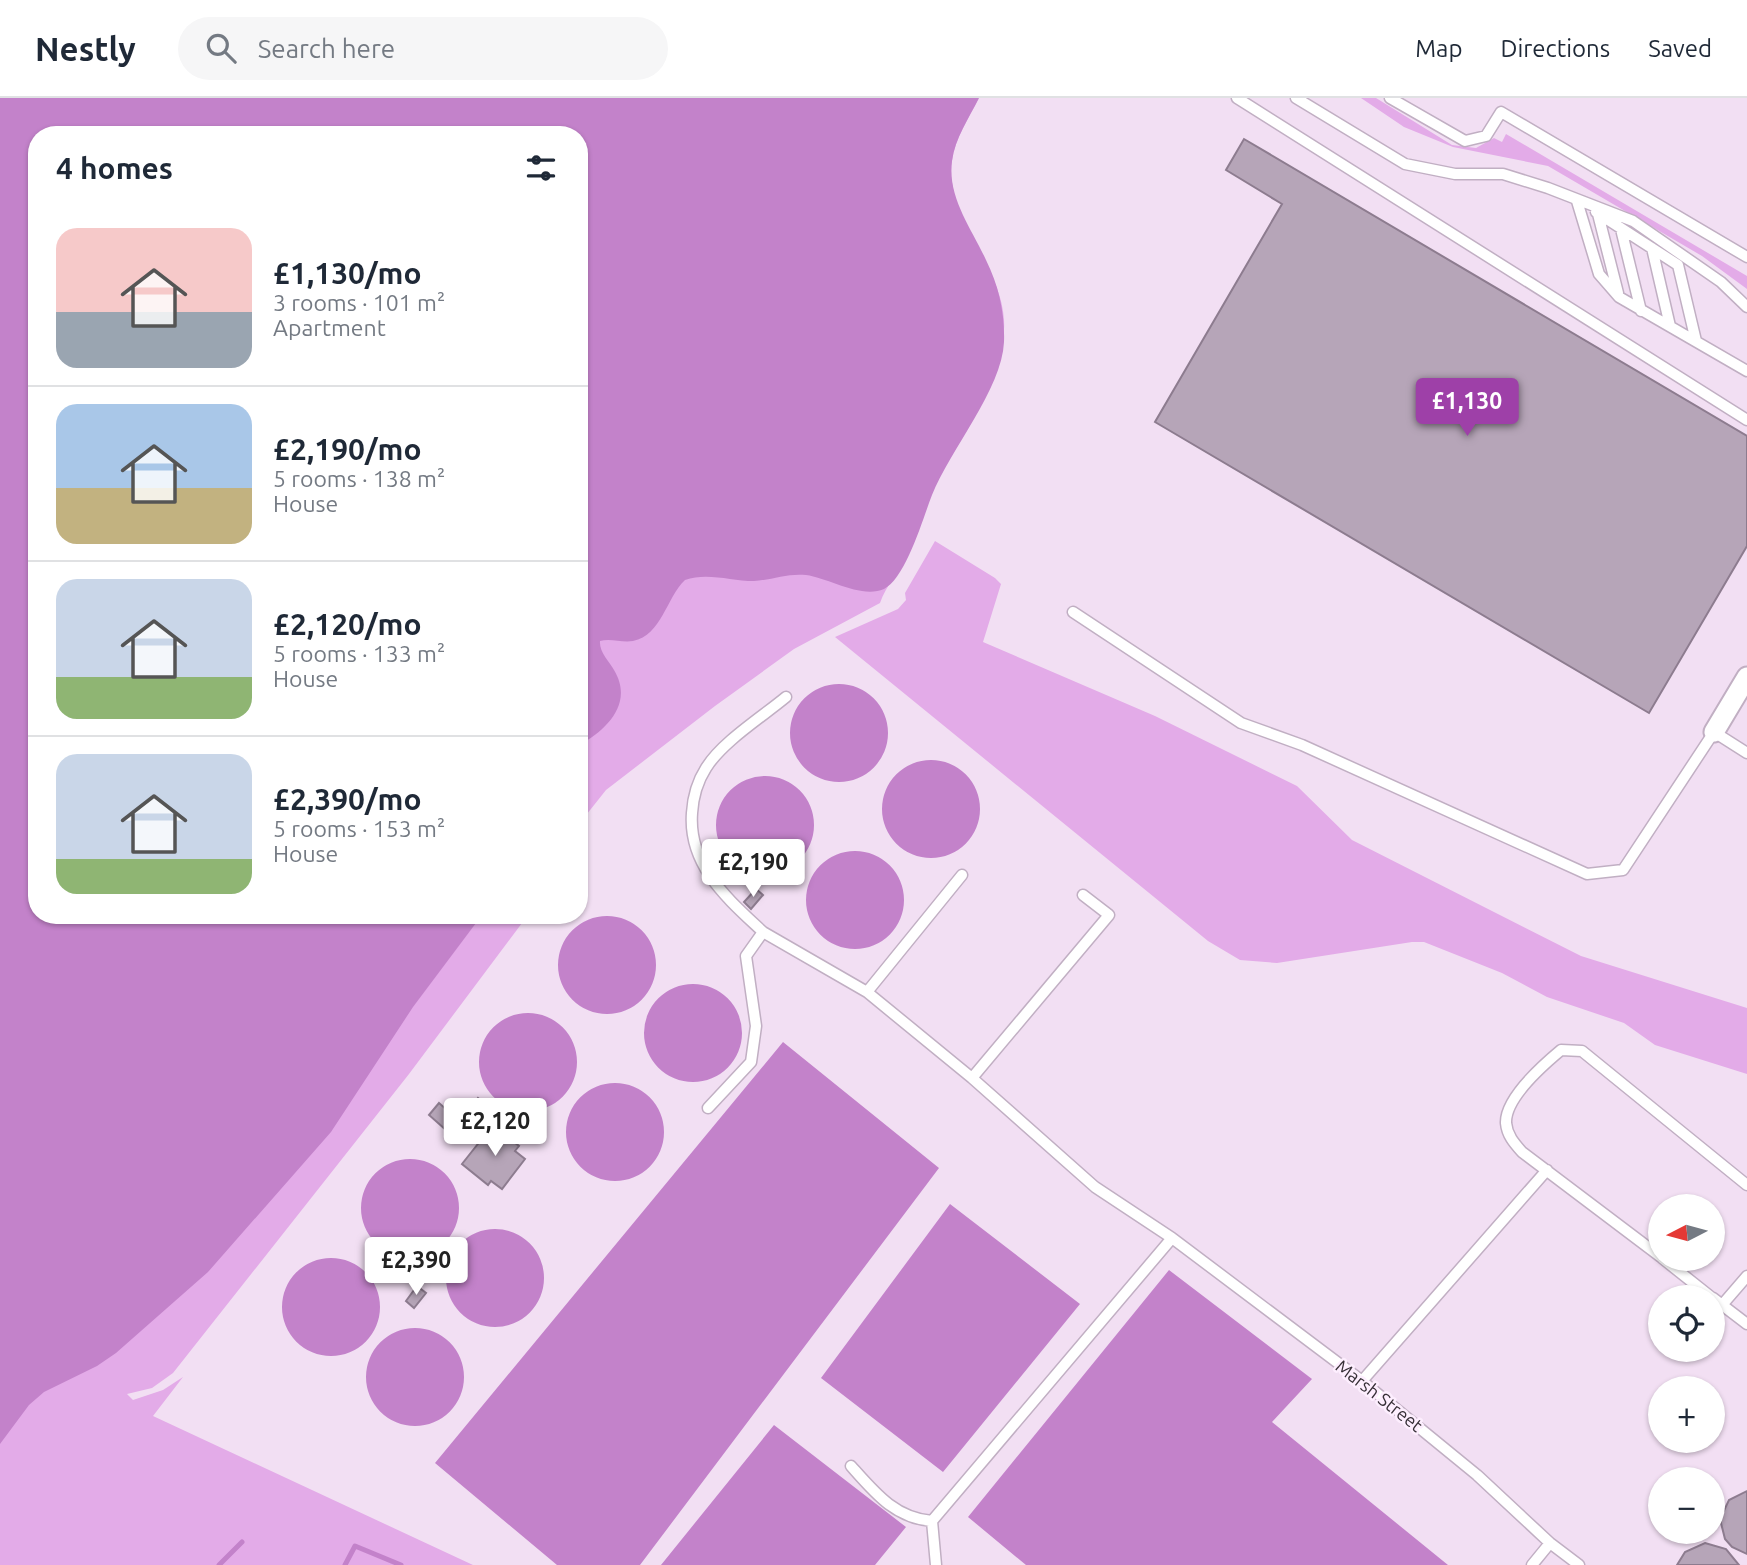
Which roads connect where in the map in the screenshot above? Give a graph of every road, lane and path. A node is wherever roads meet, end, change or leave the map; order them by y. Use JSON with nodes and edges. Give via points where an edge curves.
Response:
{"nodes":[{"id":1,"x":1237,"y":98,"type":"edge"},
{"id":2,"x":1296,"y":98,"type":"edge"},
{"id":3,"x":1390,"y":98,"type":"edge"},
{"id":4,"x":1577,"y":201,"type":"junction"},
{"id":5,"x":1598,"y":214,"type":"junction"},
{"id":6,"x":1621,"y":229,"type":"junction"},
{"id":7,"x":1652,"y":248,"type":"junction"},
{"id":8,"x":1747,"y":257,"type":"edge"},
{"id":9,"x":1619,"y":297,"type":"junction"},
{"id":10,"x":1747,"y":307,"type":"edge"},
{"id":11,"x":1642,"y":311,"type":"junction"},
{"id":12,"x":1670,"y":326,"type":"junction"},
{"id":13,"x":1696,"y":341,"type":"junction"},
{"id":14,"x":1747,"y":371,"type":"edge"},
{"id":15,"x":1747,"y":420,"type":"edge"},
{"id":16,"x":1073,"y":612,"type":"dead end"},
{"id":17,"x":1747,"y":677,"type":"edge"},
{"id":18,"x":786,"y":697,"type":"dead end"},
{"id":19,"x":1714,"y":732,"type":"junction"},
{"id":20,"x":1747,"y":752,"type":"edge"},
{"id":21,"x":962,"y":875,"type":"dead end"},
{"id":22,"x":1083,"y":895,"type":"dead end"},
{"id":23,"x":763,"y":932,"type":"junction"},
{"id":24,"x":867,"y":992,"type":"junction"},
{"id":25,"x":972,"y":1078,"type":"junction"},
{"id":26,"x":708,"y":1108,"type":"dead end"},
{"id":27,"x":1547,"y":1170,"type":"junction"},
{"id":28,"x":1747,"y":1185,"type":"edge"},
{"id":29,"x":1172,"y":1238,"type":"junction"},
{"id":30,"x":1648,"y":1247,"type":"edge"},
{"id":31,"x":1678,"y":1271,"type":"edge"},
{"id":32,"x":1747,"y":1276,"type":"edge"},
{"id":33,"x":1696,"y":1285,"type":"edge"},
{"id":34,"x":1725,"y":1292,"type":"edge"},
{"id":35,"x":1725,"y":1308,"type":"edge"},
{"id":36,"x":1747,"y":1324,"type":"edge"},
{"id":37,"x":1362,"y":1381,"type":"junction"},
{"id":38,"x":852,"y":1466,"type":"dead end"},
{"id":39,"x":932,"y":1521,"type":"junction"},
{"id":40,"x":1550,"y":1543,"type":"junction"},
{"id":41,"x":936,"y":1565,"type":"edge"},
{"id":42,"x":1532,"y":1565,"type":"edge"},
{"id":43,"x":1579,"y":1565,"type":"edge"}],
"edges":[{"from":1,"to":15,"type":"lane"},
{"from":2,"to":4,"type":"lane","via":[[1405,164],[1455,174],[1503,174]]},
{"from":3,"to":8,"type":"lane","via":[[1465,141],[1486,136],[1501,112]]},
{"from":4,"to":5,"type":"lane"},
{"from":4,"to":9,"type":"lane","via":[[1599,274]]},
{"from":4,"to":10,"type":"lane","via":[[1633,221],[1721,282]]},
{"from":5,"to":6,"type":"lane"},
{"from":5,"to":9,"type":"lane"},
{"from":6,"to":7,"type":"lane"},
{"from":6,"to":11,"type":"lane"},
{"from":7,"to":12,"type":"lane"},
{"from":7,"to":13,"type":"lane","via":[[1678,265]]},
{"from":9,"to":11,"type":"lane"},
{"from":11,"to":12,"type":"lane"},
{"from":12,"to":13,"type":"lane"},
{"from":13,"to":14,"type":"lane"},
{"from":16,"to":19,"type":"lane","via":[[1241,723],[1302,745],[1587,874],[1623,870]]},
{"from":17,"to":19,"type":"street"},
{"from":18,"to":23,"type":"lane","name":"Marsh Street","via":[[706,767],[694,795],[691,830],[703,867],[720,891]]},
{"from":19,"to":20,"type":"lane"},
{"from":21,"to":24,"type":"lane"},
{"from":22,"to":25,"type":"lane","via":[[1109,915]]},
{"from":23,"to":24,"type":"lane","name":"Marsh Street"},
{"from":23,"to":26,"type":"lane","via":[[746,956],[756,1026],[751,1062]]},
{"from":24,"to":25,"type":"lane","name":"Marsh Street"},
{"from":25,"to":29,"type":"lane","name":"Marsh Street","via":[[1096,1187]]},
{"from":27,"to":28,"type":"lane","via":[[1510,1138],[1508,1109],[1548,1060],[1569,1049],[1582,1051]]},
{"from":27,"to":30,"type":"lane"},
{"from":27,"to":37,"type":"lane"},
{"from":29,"to":37,"type":"lane","name":"Marsh Street"},
{"from":29,"to":39,"type":"lane"},
{"from":31,"to":33,"type":"lane"},
{"from":32,"to":34,"type":"lane"},
{"from":35,"to":36,"type":"lane"},
{"from":37,"to":40,"type":"lane","name":"Marsh Street","via":[[1477,1475]]},
{"from":38,"to":39,"type":"lane","via":[[892,1508],[905,1516]]},
{"from":39,"to":41,"type":"lane"},
{"from":40,"to":42,"type":"lane"},
{"from":40,"to":43,"type":"lane","name":"Marsh Street"}]}
